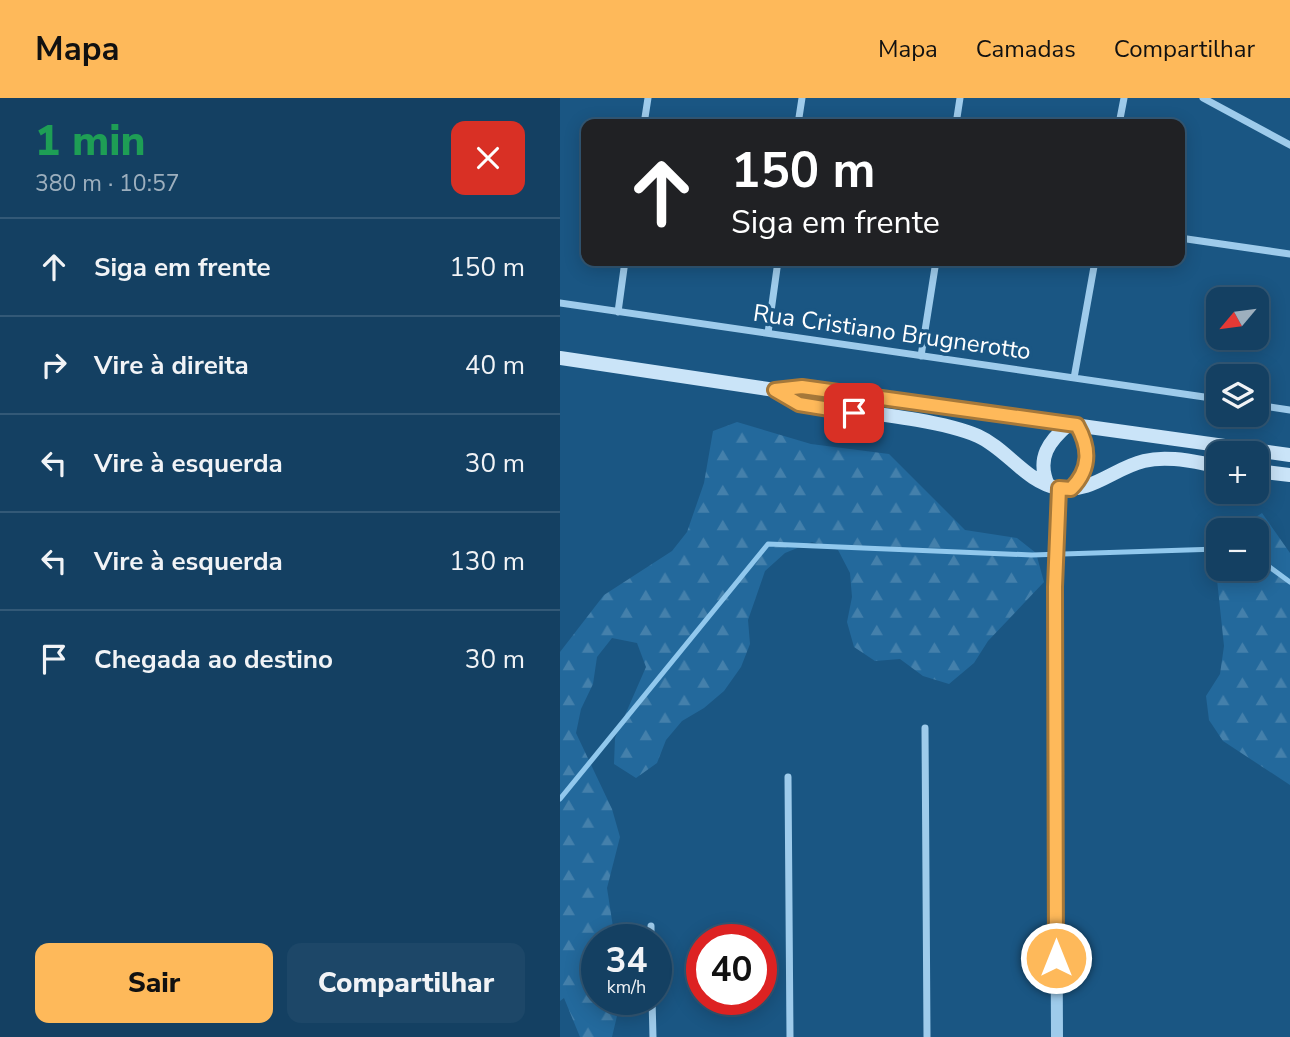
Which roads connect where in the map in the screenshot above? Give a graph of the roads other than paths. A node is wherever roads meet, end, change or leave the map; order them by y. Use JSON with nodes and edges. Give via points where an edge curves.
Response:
{"nodes":[{"id":1,"x":648,"y":98,"type":"edge"},
{"id":2,"x":802,"y":98,"type":"edge"},
{"id":3,"x":960,"y":98,"type":"edge"},
{"id":4,"x":1124,"y":98,"type":"edge"},
{"id":5,"x":1203,"y":98,"type":"edge"},
{"id":6,"x":645,"y":119,"type":"edge"},
{"id":7,"x":799,"y":119,"type":"edge"},
{"id":8,"x":957,"y":119,"type":"edge"},
{"id":9,"x":1120,"y":119,"type":"edge"},
{"id":10,"x":1290,"y":145,"type":"edge"},
{"id":11,"x":1185,"y":239,"type":"edge"},
{"id":12,"x":1290,"y":254,"type":"edge"},
{"id":13,"x":624,"y":266,"type":"edge"},
{"id":14,"x":777,"y":266,"type":"edge"},
{"id":15,"x":935,"y":266,"type":"edge"},
{"id":16,"x":1094,"y":266,"type":"edge"},
{"id":17,"x":560,"y":303,"type":"edge"},
{"id":18,"x":618,"y":312,"type":"junction"},
{"id":19,"x":768,"y":334,"type":"junction"},
{"id":20,"x":921,"y":356,"type":"junction"},
{"id":21,"x":560,"y":358,"type":"edge"},
{"id":22,"x":1074,"y":378,"type":"junction"},
{"id":23,"x":775,"y":390,"type":"junction"},
{"id":24,"x":1206,"y":397,"type":"edge"},
{"id":25,"x":1269,"y":407,"type":"edge"},
{"id":26,"x":1290,"y":410,"type":"edge"},
{"id":27,"x":1073,"y":424,"type":"junction"},
{"id":28,"x":1290,"y":455,"type":"edge"},
{"id":29,"x":1206,"y":464,"type":"edge"},
{"id":30,"x":1269,"y":473,"type":"edge"},
{"id":31,"x":1290,"y":475,"type":"edge"},
{"id":32,"x":1059,"y":487,"type":"junction"},
{"id":33,"x":925,"y":728,"type":"dead end"},
{"id":34,"x":788,"y":777,"type":"dead end"},
{"id":35,"x":652,"y":1015,"type":"edge"},
{"id":36,"x":653,"y":1037,"type":"edge"},
{"id":37,"x":790,"y":1037,"type":"edge"},
{"id":38,"x":926,"y":1037,"type":"edge"},
{"id":39,"x":1057,"y":1037,"type":"edge"}],
"edges":[{"from":1,"to":6,"type":"street"},
{"from":2,"to":7,"type":"street"},
{"from":3,"to":8,"type":"street"},
{"from":4,"to":9,"type":"street"},
{"from":5,"to":10,"type":"street"},
{"from":11,"to":12,"type":"street"},
{"from":13,"to":18,"type":"street"},
{"from":14,"to":19,"type":"street"},
{"from":15,"to":20,"type":"street"},
{"from":16,"to":22,"type":"street"},
{"from":17,"to":18,"type":"street","name":"Rua Cristiano Brugnerotto"},
{"from":18,"to":19,"type":"street","name":"Rua Cristiano Brugnerotto"},
{"from":19,"to":20,"type":"street","name":"Rua Cristiano Brugnerotto"},
{"from":20,"to":22,"type":"street","name":"Rua Cristiano Brugnerotto"},
{"from":21,"to":23,"type":"main road"},
{"from":22,"to":24,"type":"street","name":"Rua Cristiano Brugnerotto"},
{"from":23,"to":27,"type":"main road","via":[[802,387]]},
{"from":23,"to":32,"type":"main road","via":[[799,404],[966,432],[995,445],[1030,474]]},
{"from":25,"to":26,"type":"street"},
{"from":27,"to":28,"type":"main road"},
{"from":27,"to":32,"type":"main road","via":[[1054,436],[1045,452],[1043,469]]},
{"from":27,"to":32,"type":"main road","via":[[1086,443],[1087,461],[1081,477]]},
{"from":29,"to":32,"type":"main road","via":[[1147,460],[1095,484]]},
{"from":30,"to":31,"type":"main road"},
{"from":32,"to":39,"type":"street","via":[[1055,587]]},
{"from":33,"to":38,"type":"street"},
{"from":34,"to":37,"type":"street"},
{"from":35,"to":36,"type":"street"}]}
